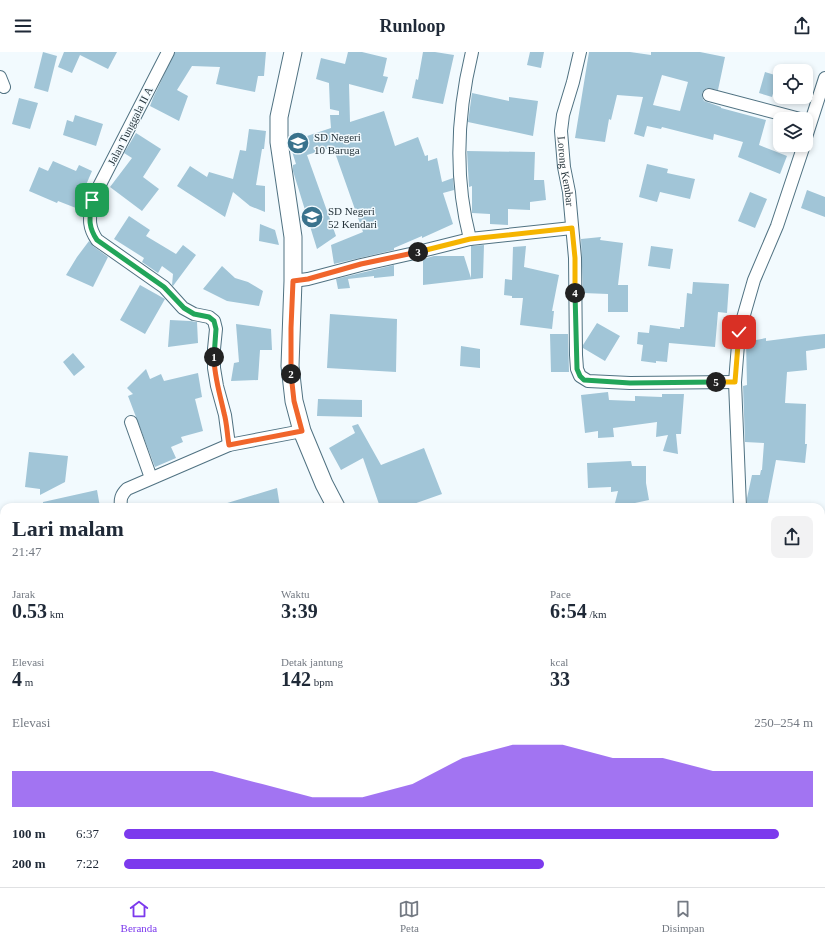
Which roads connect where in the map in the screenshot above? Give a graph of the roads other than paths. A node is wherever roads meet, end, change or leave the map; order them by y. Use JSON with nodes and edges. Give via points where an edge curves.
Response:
{"nodes":[{"id":1,"x":168,"y":52,"type":"edge"},
{"id":2,"x":293,"y":52,"type":"edge"},
{"id":3,"x":472,"y":52,"type":"edge"},
{"id":4,"x":580,"y":52,"type":"edge"},
{"id":5,"x":825,"y":78,"type":"edge"},
{"id":6,"x":709,"y":96,"type":"dead end"},
{"id":7,"x":774,"y":112,"type":"edge"},
{"id":8,"x":810,"y":112,"type":"edge"},
{"id":9,"x":802,"y":152,"type":"edge"},
{"id":10,"x":572,"y":228,"type":"junction"},
{"id":11,"x":470,"y":239,"type":"junction"},
{"id":12,"x":293,"y":281,"type":"junction"},
{"id":13,"x":735,"y":382,"type":"junction"},
{"id":14,"x":132,"y":422,"type":"dead end"},
{"id":15,"x":302,"y":431,"type":"junction"},
{"id":16,"x":229,"y":445,"type":"junction"},
{"id":17,"x":151,"y":478,"type":"junction"},
{"id":18,"x":120,"y":503,"type":"edge"},
{"id":19,"x":334,"y":503,"type":"edge"},
{"id":20,"x":740,"y":503,"type":"edge"}],
"edges":[{"from":1,"to":16,"type":"street","name":"Jalan Tunggala II A","via":[[92,200],[91,231],[97,240],[164,287],[184,308],[214,321],[214,368]]},
{"from":2,"to":12,"type":"street","via":[[279,117],[279,142],[293,237]]},
{"from":3,"to":11,"type":"street","via":[[461,106],[458,161]]},
{"from":4,"to":10,"type":"street","name":"Lorong Kembar","via":[[561,131]]},
{"from":5,"to":8,"type":"street"},
{"from":6,"to":7,"type":"street"},
{"from":9,"to":13,"type":"street","via":[[743,315]]},
{"from":10,"to":11,"type":"street"},
{"from":10,"to":13,"type":"street","name":"Lorong Kembar","via":[[577,369],[584,380],[630,383]]},
{"from":11,"to":12,"type":"street"},
{"from":12,"to":15,"type":"street","via":[[290,366],[294,401]]},
{"from":13,"to":20,"type":"street"},
{"from":14,"to":17,"type":"street"},
{"from":15,"to":16,"type":"street"},
{"from":15,"to":19,"type":"street"},
{"from":16,"to":17,"type":"street"},
{"from":17,"to":18,"type":"street","via":[[122,494]]}]}
